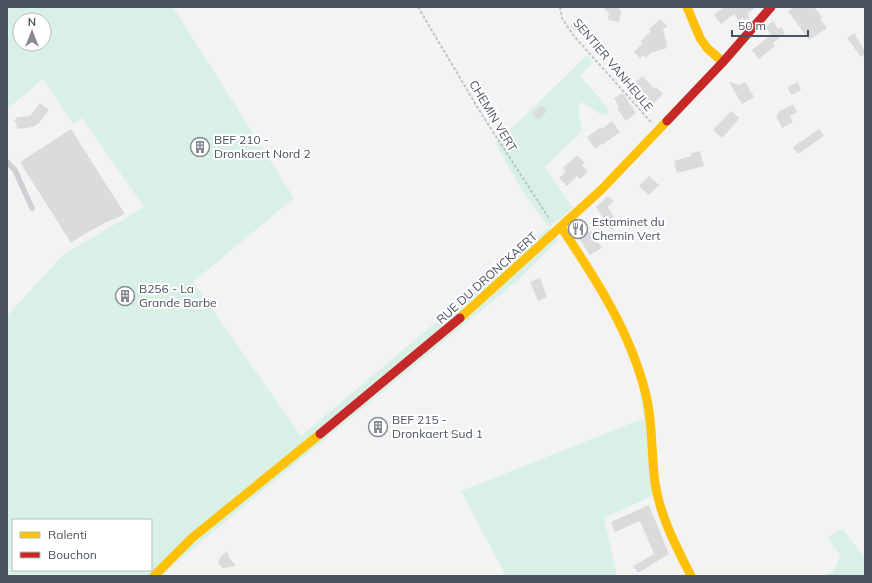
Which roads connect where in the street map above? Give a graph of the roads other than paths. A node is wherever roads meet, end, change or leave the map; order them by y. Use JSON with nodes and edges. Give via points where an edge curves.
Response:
{"nodes":[{"id":1,"x":686,"y":7,"type":"edge"},
{"id":2,"x":771,"y":7,"type":"edge"},
{"id":3,"x":723,"y":62,"type":"junction"},
{"id":4,"x":7,"y":162,"type":"edge"},
{"id":5,"x":32,"y":208,"type":"dead end"},
{"id":6,"x":560,"y":229,"type":"junction"},
{"id":7,"x":192,"y":538,"type":"junction"},
{"id":8,"x":152,"y":570,"type":"edge"},
{"id":9,"x":154,"y":576,"type":"edge"},
{"id":10,"x":691,"y":576,"type":"edge"}],
"edges":[{"from":1,"to":3,"type":"main road","via":[[700,38]]},
{"from":2,"to":3,"type":"main road","name":"RUE DU DRONCKAERT"},
{"from":3,"to":6,"type":"main road","name":"RUE DU DRONCKAERT","via":[[601,190]]},
{"from":4,"to":5,"type":"lane","via":[[15,170]]},
{"from":6,"to":7,"type":"main road","name":"RUE DU DRONCKAERT","via":[[448,330]]},
{"from":6,"to":10,"type":"main road","via":[[579,254],[612,310],[637,365],[649,412],[658,500]]},
{"from":7,"to":8,"type":"main road","name":"RUE DU DRONCKAERT"},
{"from":7,"to":9,"type":"main road","name":"RUE DU DRONCKAERT"}]}
